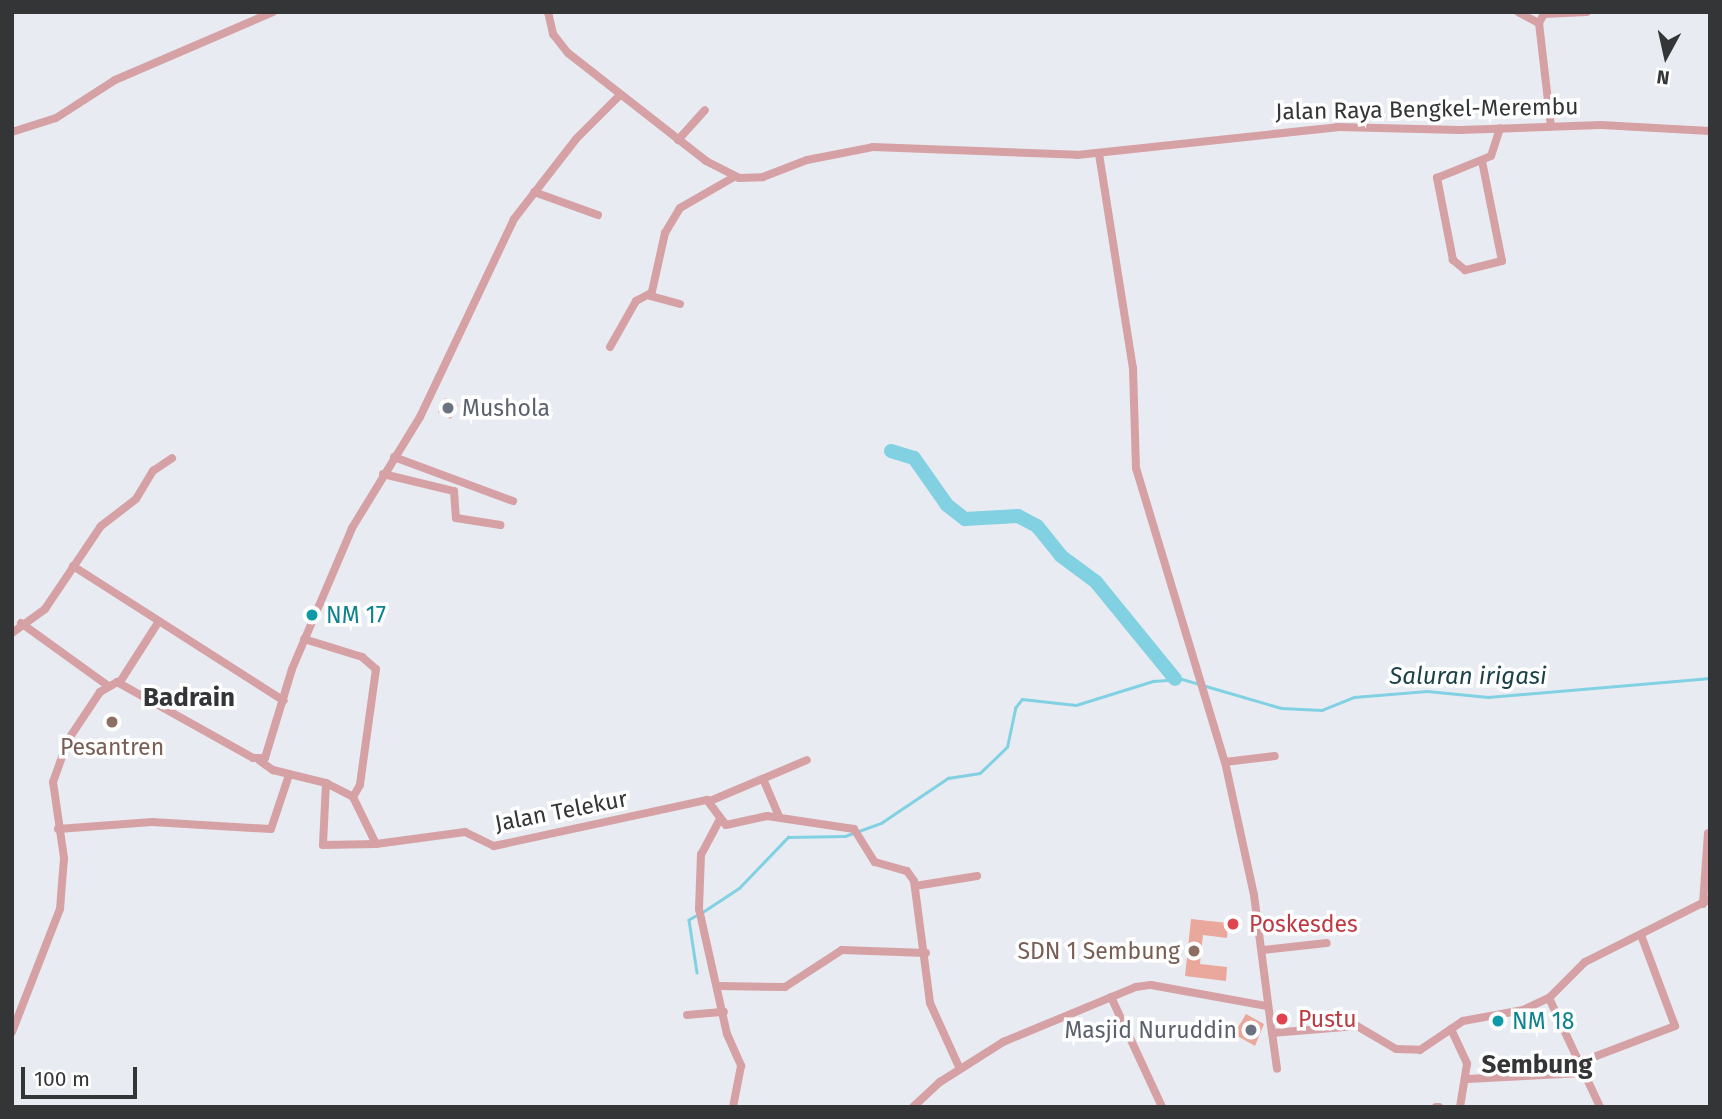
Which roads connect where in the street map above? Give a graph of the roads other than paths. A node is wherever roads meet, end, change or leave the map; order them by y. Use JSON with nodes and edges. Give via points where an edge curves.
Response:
{"nodes":[{"id":1,"x":273,"y":12,"type":"edge"},
{"id":2,"x":548,"y":12,"type":"edge"},
{"id":3,"x":1518,"y":12,"type":"edge"},
{"id":4,"x":1587,"y":12,"type":"edge"},
{"id":5,"x":1545,"y":13,"type":"edge"},
{"id":6,"x":1539,"y":23,"type":"junction"},
{"id":7,"x":620,"y":95,"type":"junction"},
{"id":8,"x":705,"y":110,"type":"dead end"},
{"id":9,"x":1551,"y":126,"type":"junction"},
{"id":10,"x":1500,"y":128,"type":"junction"},
{"id":11,"x":12,"y":131,"type":"edge"},
{"id":12,"x":1710,"y":131,"type":"edge"},
{"id":13,"x":678,"y":140,"type":"junction"},
{"id":14,"x":1100,"y":154,"type":"junction"},
{"id":15,"x":1482,"y":161,"type":"junction"},
{"id":16,"x":734,"y":177,"type":"junction"},
{"id":17,"x":534,"y":192,"type":"junction"},
{"id":18,"x":598,"y":215,"type":"dead end"},
{"id":19,"x":651,"y":293,"type":"junction"},
{"id":20,"x":680,"y":304,"type":"dead end"},
{"id":21,"x":610,"y":347,"type":"dead end"},
{"id":22,"x":394,"y":457,"type":"junction"},
{"id":23,"x":172,"y":458,"type":"dead end"},
{"id":24,"x":383,"y":474,"type":"junction"},
{"id":25,"x":513,"y":501,"type":"dead end"},
{"id":26,"x":500,"y":525,"type":"dead end"},
{"id":27,"x":73,"y":566,"type":"junction"},
{"id":28,"x":159,"y":621,"type":"junction"},
{"id":29,"x":20,"y":623,"type":"junction"},
{"id":30,"x":12,"y":633,"type":"edge"},
{"id":31,"x":304,"y":639,"type":"junction"},
{"id":32,"x":120,"y":682,"type":"junction"},
{"id":33,"x":107,"y":685,"type":"junction"},
{"id":34,"x":284,"y":701,"type":"junction"},
{"id":35,"x":1275,"y":755,"type":"dead end"},
{"id":36,"x":807,"y":760,"type":"dead end"},
{"id":37,"x":260,"y":761,"type":"junction"},
{"id":38,"x":1225,"y":762,"type":"junction"},
{"id":39,"x":289,"y":775,"type":"junction"},
{"id":40,"x":764,"y":780,"type":"junction"},
{"id":41,"x":326,"y":783,"type":"junction"},
{"id":42,"x":352,"y":797,"type":"junction"},
{"id":43,"x":710,"y":801,"type":"junction"},
{"id":44,"x":779,"y":817,"type":"junction"},
{"id":45,"x":720,"y":819,"type":"junction"},
{"id":46,"x":58,"y":829,"type":"junction"},
{"id":47,"x":1708,"y":833,"type":"dead end"},
{"id":48,"x":376,"y":844,"type":"junction"},
{"id":49,"x":976,"y":876,"type":"dead end"},
{"id":50,"x":915,"y":886,"type":"junction"},
{"id":51,"x":1707,"y":901,"type":"edge"},
{"id":52,"x":1641,"y":935,"type":"junction"},
{"id":53,"x":1327,"y":943,"type":"dead end"},
{"id":54,"x":1263,"y":950,"type":"junction"},
{"id":55,"x":926,"y":953,"type":"junction"},
{"id":56,"x":719,"y":986,"type":"junction"},
{"id":57,"x":1111,"y":997,"type":"junction"},
{"id":58,"x":1549,"y":998,"type":"junction"},
{"id":59,"x":1266,"y":1006,"type":"junction"},
{"id":60,"x":724,"y":1012,"type":"junction"},
{"id":61,"x":687,"y":1015,"type":"dead end"},
{"id":62,"x":1451,"y":1029,"type":"junction"},
{"id":63,"x":12,"y":1032,"type":"edge"},
{"id":64,"x":1272,"y":1033,"type":"junction"},
{"id":65,"x":1578,"y":1063,"type":"junction"},
{"id":66,"x":960,"y":1069,"type":"junction"},
{"id":67,"x":1277,"y":1069,"type":"dead end"},
{"id":68,"x":1584,"y":1073,"type":"junction"},
{"id":69,"x":1468,"y":1079,"type":"junction"},
{"id":70,"x":733,"y":1107,"type":"edge"},
{"id":71,"x":913,"y":1107,"type":"edge"},
{"id":72,"x":1162,"y":1107,"type":"edge"},
{"id":73,"x":1460,"y":1107,"type":"edge"},
{"id":74,"x":1600,"y":1107,"type":"edge"}],
"edges":[{"from":1,"to":11,"type":"street","via":[[115,80],[56,118]]},
{"from":2,"to":7,"type":"street","via":[[559,44]]},
{"from":3,"to":6,"type":"street"},
{"from":4,"to":5,"type":"street"},
{"from":5,"to":6,"type":"street"},
{"from":6,"to":9,"type":"street"},
{"from":7,"to":13,"type":"street"},
{"from":7,"to":17,"type":"street"},
{"from":8,"to":13,"type":"street"},
{"from":9,"to":10,"type":"street","name":"Jalan Raya Bengkel-Merembu"},
{"from":9,"to":12,"type":"street","name":"Jalan Raya Bengkel-Merembu"},
{"from":10,"to":14,"type":"street","name":"Jalan Raya Bengkel-Merembu","via":[[1336,127]]},
{"from":10,"to":15,"type":"street","via":[[1495,151]]},
{"from":13,"to":16,"type":"street"},
{"from":14,"to":16,"type":"street","name":"Jalan Raya Bengkel-Merembu","via":[[873,147],[807,160],[764,177]]},
{"from":14,"to":38,"type":"street","via":[[1131,357],[1136,468]]},
{"from":15,"to":15,"type":"street","via":[[1502,261],[1465,270],[1453,260],[1436,183],[1442,174]]},
{"from":16,"to":19,"type":"street","via":[[672,216]]},
{"from":17,"to":18,"type":"street"},
{"from":17,"to":22,"type":"street","via":[[514,219],[423,409]]},
{"from":19,"to":20,"type":"street","via":[[660,302]]},
{"from":19,"to":21,"type":"street","via":[[636,301]]},
{"from":22,"to":24,"type":"street"},
{"from":22,"to":25,"type":"street"},
{"from":23,"to":27,"type":"street","via":[[153,471],[136,499],[101,526]]},
{"from":24,"to":26,"type":"street","via":[[454,491],[456,517]]},
{"from":24,"to":31,"type":"street","via":[[352,528]]},
{"from":27,"to":28,"type":"street"},
{"from":27,"to":29,"type":"street","via":[[45,609]]},
{"from":28,"to":32,"type":"street"},
{"from":28,"to":34,"type":"street"},
{"from":29,"to":30,"type":"street"},
{"from":29,"to":33,"type":"street"},
{"from":31,"to":34,"type":"street"},
{"from":31,"to":42,"type":"street","via":[[367,659],[376,670],[360,785]]},
{"from":32,"to":33,"type":"street"},
{"from":32,"to":37,"type":"street"},
{"from":33,"to":46,"type":"street","via":[[56,762]]},
{"from":34,"to":37,"type":"street","via":[[269,750]]},
{"from":35,"to":38,"type":"street"},
{"from":36,"to":40,"type":"street","name":"Jalan Telekur"},
{"from":37,"to":39,"type":"street"},
{"from":38,"to":54,"type":"street"},
{"from":39,"to":41,"type":"street"},
{"from":39,"to":46,"type":"street","via":[[271,830],[152,822]]},
{"from":40,"to":43,"type":"street","name":"Jalan Telekur"},
{"from":40,"to":44,"type":"street"},
{"from":41,"to":42,"type":"street"},
{"from":41,"to":48,"type":"street","name":"Jalan Telekur","via":[[323,845]]},
{"from":42,"to":48,"type":"street"},
{"from":43,"to":45,"type":"street"},
{"from":43,"to":48,"type":"street","name":"Jalan Telekur","via":[[494,846],[465,832]]},
{"from":44,"to":45,"type":"street","via":[[757,816],[729,825]]},
{"from":44,"to":50,"type":"street","via":[[854,829],[876,862],[907,871]]},
{"from":45,"to":56,"type":"street","via":[[701,854],[699,909]]},
{"from":46,"to":63,"type":"street","via":[[64,870],[60,909]]},
{"from":47,"to":51,"type":"street"},
{"from":49,"to":50,"type":"street"},
{"from":50,"to":55,"type":"street"},
{"from":51,"to":52,"type":"street"},
{"from":52,"to":58,"type":"street","via":[[1585,962]]},
{"from":52,"to":65,"type":"street","via":[[1675,1026]]},
{"from":53,"to":54,"type":"street"},
{"from":54,"to":59,"type":"street"},
{"from":55,"to":56,"type":"street","via":[[842,950],[785,987]]},
{"from":55,"to":66,"type":"street","via":[[930,1003]]},
{"from":56,"to":60,"type":"street"},
{"from":57,"to":59,"type":"street","via":[[1152,985]]},
{"from":57,"to":66,"type":"street","via":[[1003,1042]]},
{"from":57,"to":72,"type":"street"},
{"from":58,"to":62,"type":"street","via":[[1523,1010],[1468,1019]]},
{"from":58,"to":65,"type":"street"},
{"from":59,"to":64,"type":"street"},
{"from":60,"to":61,"type":"street"},
{"from":60,"to":70,"type":"street","via":[[741,1066]]},
{"from":62,"to":64,"type":"street","via":[[1426,1047],[1408,1052],[1357,1026]]},
{"from":62,"to":69,"type":"street","via":[[1465,1050]]},
{"from":64,"to":67,"type":"street"},
{"from":65,"to":68,"type":"street"},
{"from":66,"to":71,"type":"street"},
{"from":68,"to":69,"type":"street"},
{"from":68,"to":74,"type":"street"},
{"from":69,"to":73,"type":"street"}]}
